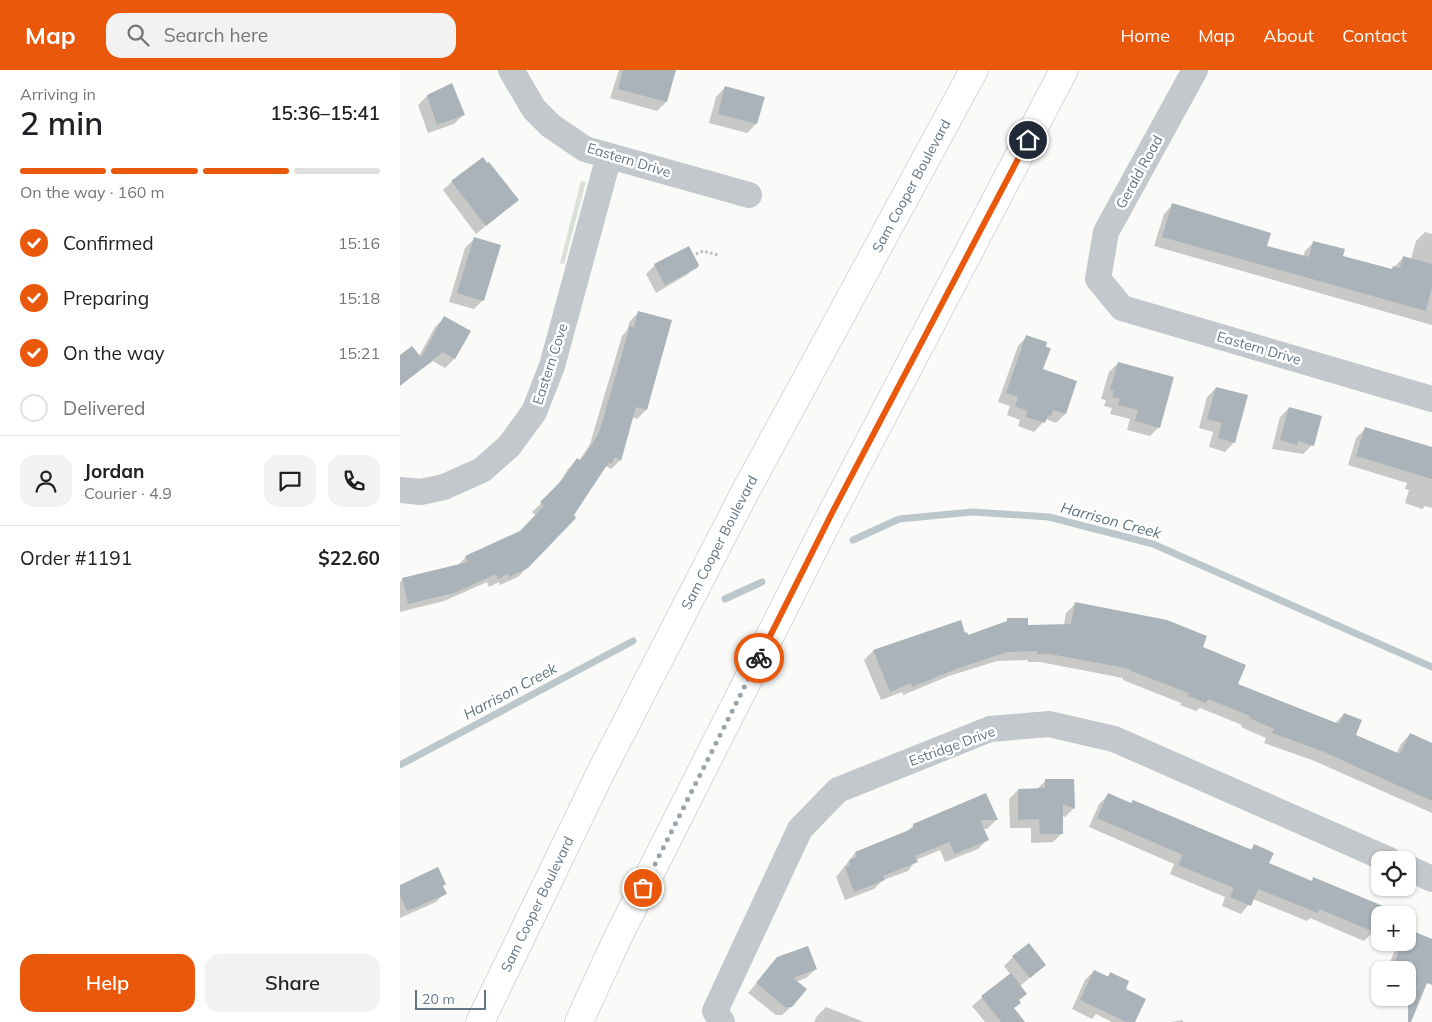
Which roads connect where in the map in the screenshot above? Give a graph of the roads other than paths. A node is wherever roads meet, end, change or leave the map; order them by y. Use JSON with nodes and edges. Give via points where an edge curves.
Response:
{"nodes":[{"id":1,"x":511,"y":70,"type":"edge"},
{"id":2,"x":974,"y":70,"type":"edge"},
{"id":3,"x":1064,"y":70,"type":"edge"},
{"id":4,"x":1195,"y":70,"type":"edge"},
{"id":5,"x":609,"y":156,"type":"junction"},
{"id":6,"x":749,"y":194,"type":"dead end"},
{"id":7,"x":1098,"y":279,"type":"joint"},
{"id":8,"x":1432,"y":399,"type":"edge"},
{"id":9,"x":400,"y":490,"type":"edge"},
{"id":10,"x":1371,"y":852,"type":"edge"},
{"id":11,"x":1416,"y":872,"type":"edge"},
{"id":12,"x":1432,"y":879,"type":"edge"},
{"id":13,"x":719,"y":1017,"type":"edge"},
{"id":14,"x":480,"y":1022,"type":"edge"},
{"id":15,"x":578,"y":1022,"type":"edge"}],
"edges":[{"from":1,"to":5,"type":"street","name":"Eastern Drive","via":[[534,109],[551,126],[585,149]]},
{"from":2,"to":14,"type":"highway","name":"Sam Cooper Boulevard","via":[[744,494],[601,772]]},
{"from":3,"to":15,"type":"highway","via":[[829,518],[625,922]]},
{"from":4,"to":7,"type":"street","name":"Gerald Road","via":[[1106,232]]},
{"from":5,"to":6,"type":"street","name":"Eastern Drive"},
{"from":5,"to":9,"type":"street","name":"Eastern Cove","via":[[552,366],[534,412],[514,440],[482,470],[444,488],[421,492]]},
{"from":7,"to":8,"type":"street","name":"Eastern Drive","via":[[1122,308]]},
{"from":10,"to":13,"type":"street","name":"Estridge Drive","via":[[1114,739],[1049,724],[990,729],[838,790],[800,829]]},
{"from":11,"to":12,"type":"street"}]}
